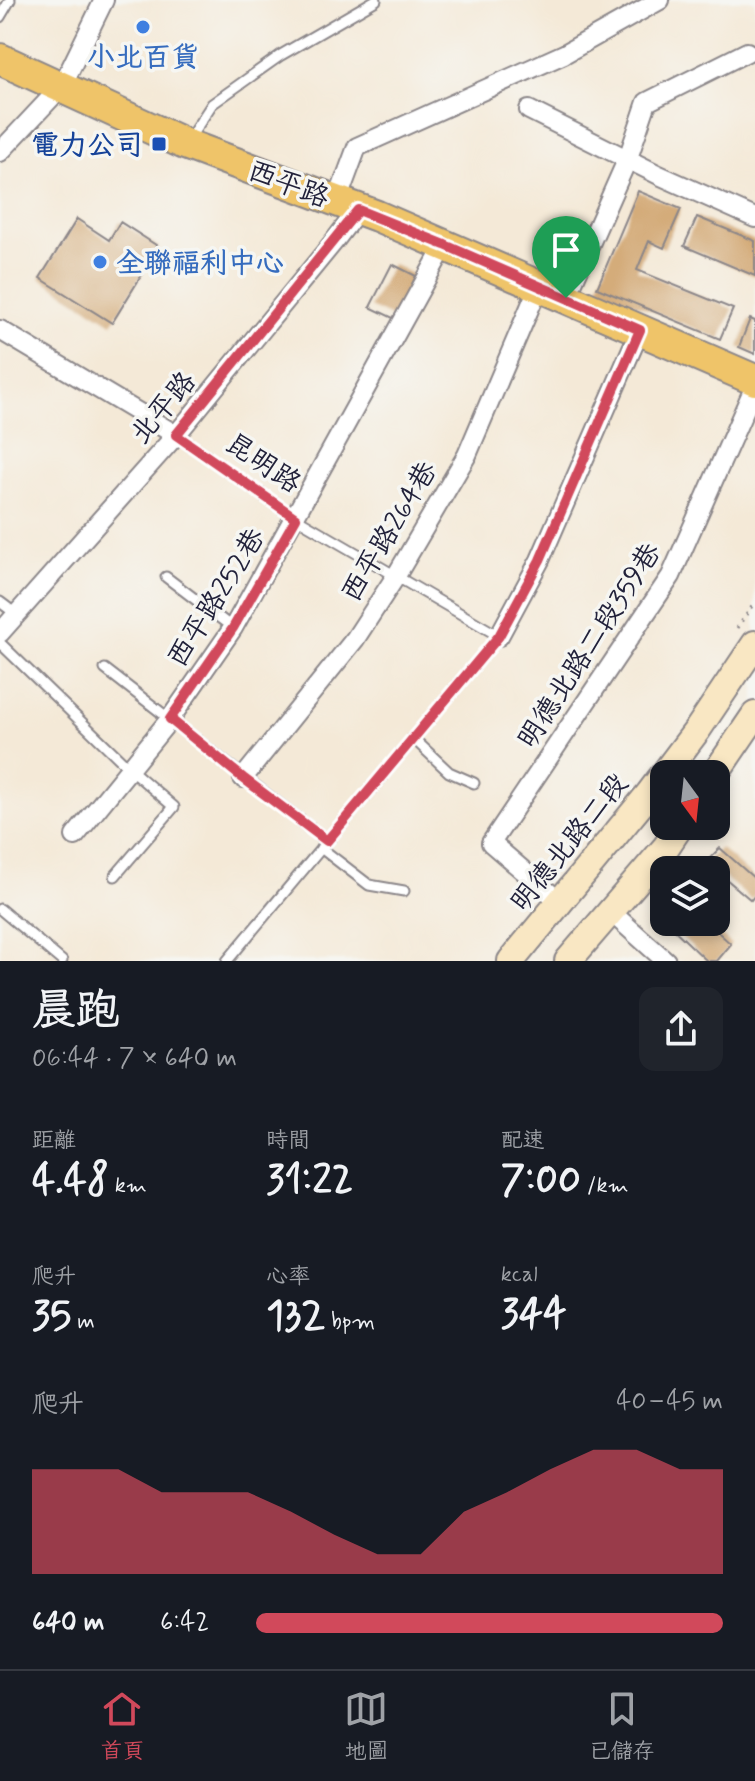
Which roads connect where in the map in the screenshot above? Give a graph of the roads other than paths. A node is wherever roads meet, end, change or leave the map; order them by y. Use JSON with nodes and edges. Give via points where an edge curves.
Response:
{"nodes":[{"id":1,"x":10,"y":0,"type":"edge"},
{"id":2,"x":104,"y":0,"type":"edge"},
{"id":3,"x":376,"y":0,"type":"edge"},
{"id":4,"x":660,"y":0,"type":"edge"},
{"id":5,"x":0,"y":17,"type":"edge"},
{"id":6,"x":747,"y":52,"type":"dead end"},
{"id":7,"x":0,"y":59,"type":"edge"},
{"id":8,"x":62,"y":86,"type":"junction"},
{"id":9,"x":529,"y":110,"type":"dead end"},
{"id":10,"x":185,"y":144,"type":"junction"},
{"id":11,"x":0,"y":152,"type":"edge"},
{"id":12,"x":628,"y":158,"type":"junction"},
{"id":13,"x":347,"y":205,"type":"junction"},
{"id":14,"x":755,"y":218,"type":"edge"},
{"id":15,"x":445,"y":245,"type":"junction"},
{"id":16,"x":552,"y":292,"type":"junction"},
{"id":17,"x":0,"y":330,"type":"edge"},
{"id":18,"x":640,"y":330,"type":"junction"},
{"id":19,"x":755,"y":383,"type":"edge"},
{"id":20,"x":176,"y":435,"type":"junction"},
{"id":21,"x":296,"y":518,"type":"junction"},
{"id":22,"x":396,"y":576,"type":"junction"},
{"id":23,"x":166,"y":577,"type":"dead end"},
{"id":24,"x":0,"y":602,"type":"edge"},
{"id":25,"x":16,"y":614,"type":"junction"},
{"id":26,"x":233,"y":628,"type":"junction"},
{"id":27,"x":0,"y":633,"type":"edge"},
{"id":28,"x":499,"y":636,"type":"junction"},
{"id":29,"x":0,"y":643,"type":"edge"},
{"id":30,"x":755,"y":644,"type":"edge"},
{"id":31,"x":105,"y":669,"type":"dead end"},
{"id":32,"x":755,"y":715,"type":"edge"},
{"id":33,"x":170,"y":719,"type":"junction"},
{"id":34,"x":413,"y":738,"type":"junction"},
{"id":35,"x":724,"y":760,"type":"edge"},
{"id":36,"x":130,"y":769,"type":"junction"},
{"id":37,"x":243,"y":778,"type":"junction"},
{"id":38,"x":474,"y":783,"type":"dead end"},
{"id":39,"x":75,"y":836,"type":"dead end"},
{"id":40,"x":671,"y":840,"type":"edge"},
{"id":41,"x":324,"y":845,"type":"junction"},
{"id":42,"x":115,"y":876,"type":"dead end"},
{"id":43,"x":404,"y":891,"type":"dead end"},
{"id":44,"x":560,"y":902,"type":"junction"},
{"id":45,"x":0,"y":909,"type":"edge"},
{"id":46,"x":611,"y":912,"type":"junction"},
{"id":47,"x":62,"y":961,"type":"edge"},
{"id":48,"x":227,"y":961,"type":"edge"},
{"id":49,"x":511,"y":961,"type":"edge"},
{"id":50,"x":568,"y":961,"type":"edge"},
{"id":51,"x":666,"y":961,"type":"edge"}],
"edges":[{"from":1,"to":5,"type":"lane"},
{"from":2,"to":8,"type":"street"},
{"from":3,"to":10,"type":"lane","via":[[281,55],[212,104]]},
{"from":4,"to":13,"type":"street","name":"北平路","via":[[564,54],[357,147]]},
{"from":6,"to":12,"type":"street","name":"西平路264巷","via":[[647,102]]},
{"from":7,"to":8,"type":"main road","name":"西平路"},
{"from":8,"to":10,"type":"main road","name":"西平路"},
{"from":8,"to":11,"type":"street"},
{"from":9,"to":12,"type":"street"},
{"from":10,"to":13,"type":"main road","name":"西平路"},
{"from":12,"to":14,"type":"street"},
{"from":12,"to":16,"type":"street","name":"西平路264巷"},
{"from":13,"to":15,"type":"main road","name":"西平路"},
{"from":13,"to":20,"type":"street","name":"北平路"},
{"from":15,"to":16,"type":"main road","name":"西平路"},
{"from":15,"to":21,"type":"street","name":"西平路252巷"},
{"from":16,"to":18,"type":"main road","name":"西平路"},
{"from":16,"to":22,"type":"street","name":"西平路264巷"},
{"from":17,"to":20,"type":"street","name":"昆明路"},
{"from":18,"to":19,"type":"main road","name":"西平路"},
{"from":18,"to":28,"type":"street","via":[[540,560]]},
{"from":19,"to":44,"type":"street","name":"明德北路二段359巷","via":[[671,576],[491,843]]},
{"from":20,"to":21,"type":"lane","name":"昆明路"},
{"from":20,"to":25,"type":"street","name":"北平路"},
{"from":21,"to":22,"type":"lane","name":"昆明路"},
{"from":21,"to":26,"type":"street","name":"西平路252巷"},
{"from":22,"to":28,"type":"lane","name":"昆明路"},
{"from":22,"to":37,"type":"street","name":"西平路264巷","via":[[355,639]]},
{"from":23,"to":26,"type":"lane"},
{"from":24,"to":25,"type":"lane"},
{"from":25,"to":27,"type":"street","name":"北平路"},
{"from":26,"to":33,"type":"street","name":"西平路252巷"},
{"from":28,"to":34,"type":"lane"},
{"from":29,"to":36,"type":"lane"},
{"from":30,"to":44,"type":"main road","name":"明德北路二段","via":[[698,729]]},
{"from":31,"to":33,"type":"lane"},
{"from":32,"to":35,"type":"main road"},
{"from":33,"to":36,"type":"street","name":"西平路252巷"},
{"from":33,"to":37,"type":"lane"},
{"from":34,"to":38,"type":"lane","via":[[449,772]]},
{"from":34,"to":41,"type":"lane"},
{"from":36,"to":39,"type":"street","name":"西平路252巷"},
{"from":36,"to":42,"type":"lane","via":[[174,807]]},
{"from":37,"to":41,"type":"lane"},
{"from":40,"to":46,"type":"main road"},
{"from":41,"to":43,"type":"lane","via":[[369,885]]},
{"from":41,"to":48,"type":"lane"},
{"from":44,"to":49,"type":"main road","name":"明德北路二段"},
{"from":45,"to":47,"type":"lane"},
{"from":46,"to":50,"type":"main road"},
{"from":46,"to":51,"type":"street"}]}
